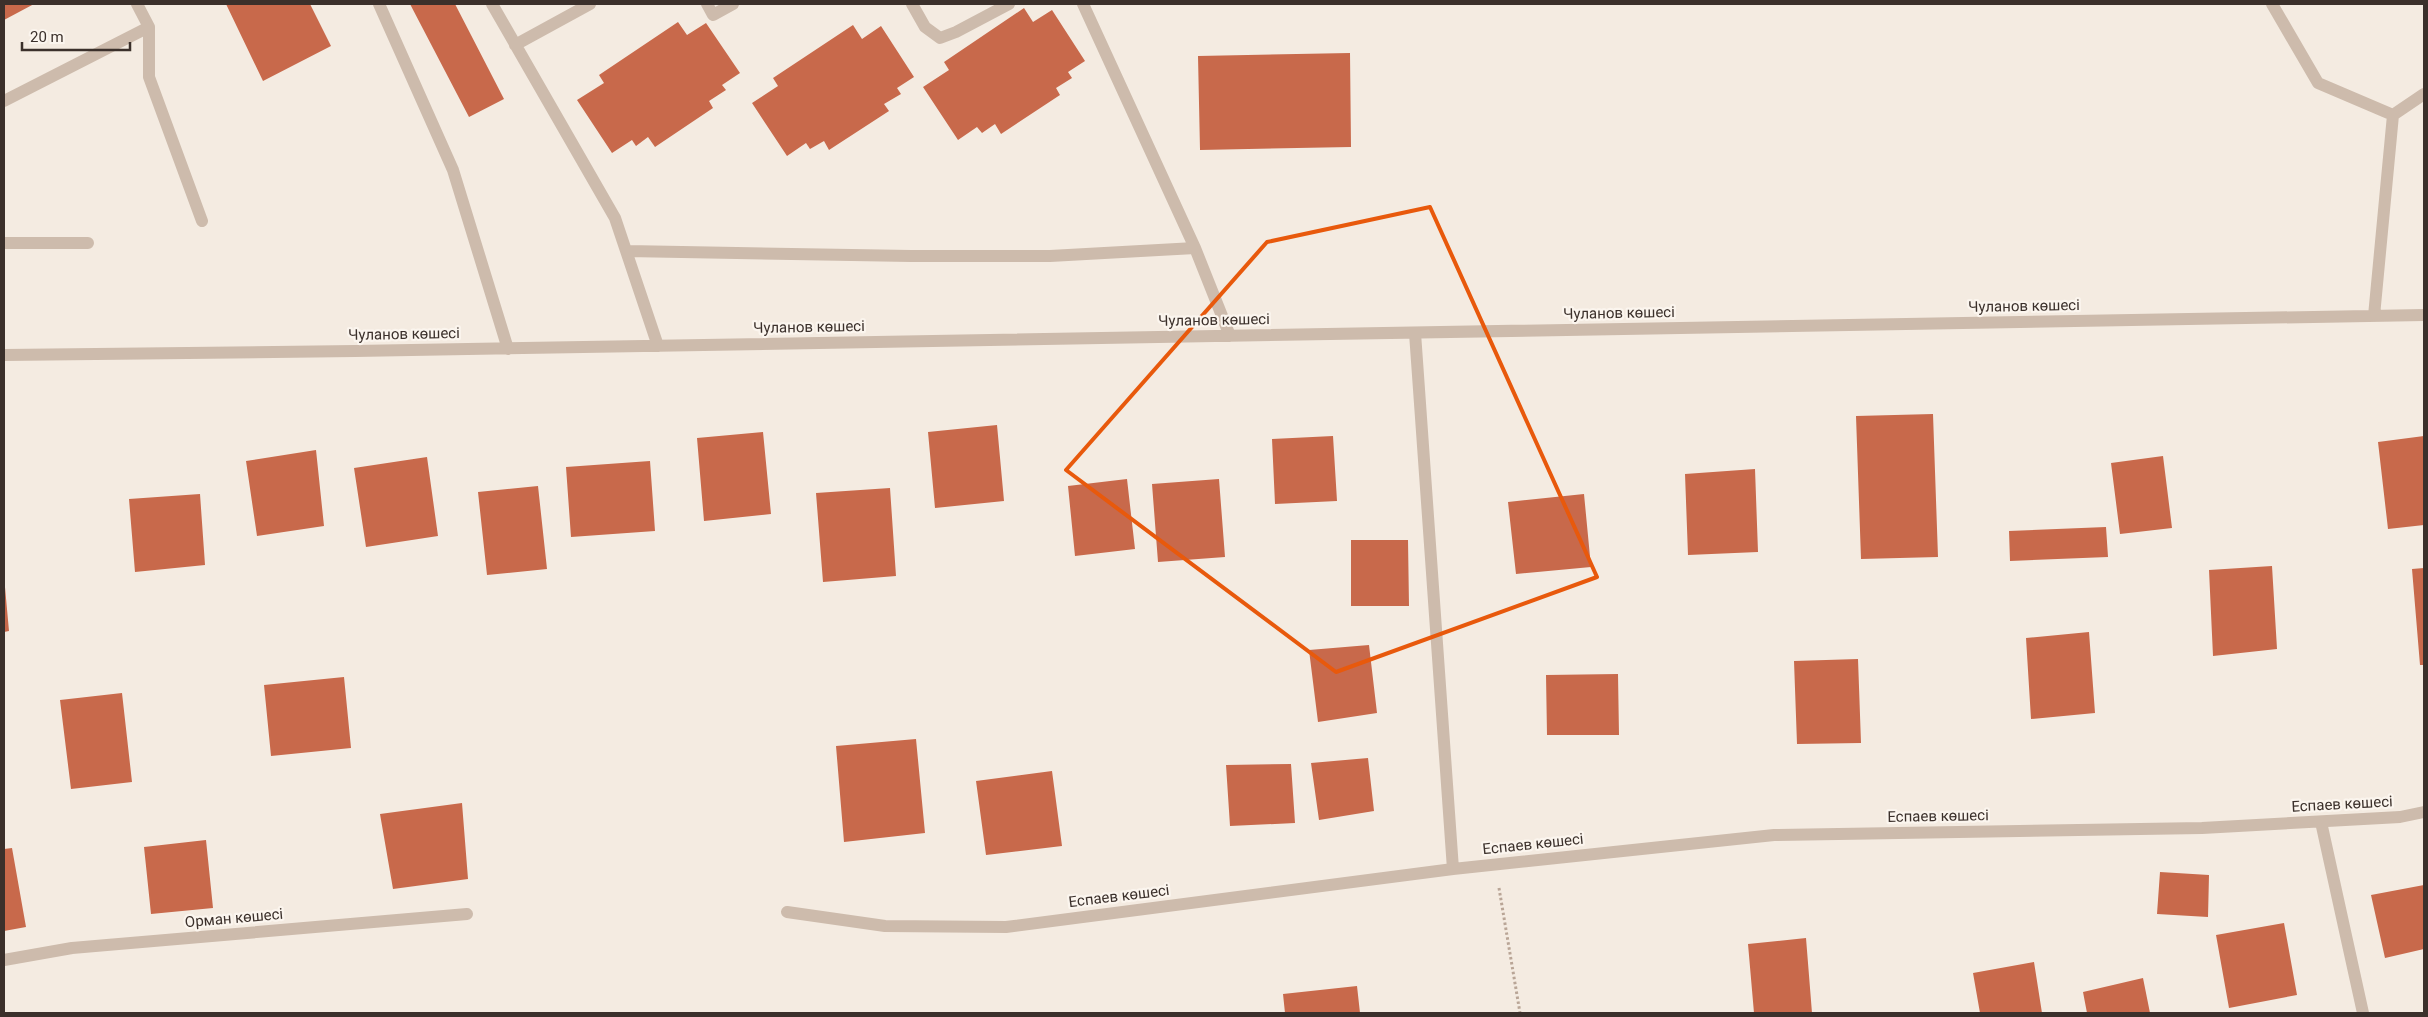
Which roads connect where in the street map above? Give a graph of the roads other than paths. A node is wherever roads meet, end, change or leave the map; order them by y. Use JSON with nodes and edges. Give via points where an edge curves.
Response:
{"nodes":[{"id":1,"x":138,"y":4,"type":"edge"},
{"id":2,"x":379,"y":4,"type":"edge"},
{"id":3,"x":492,"y":4,"type":"edge"},
{"id":4,"x":590,"y":4,"type":"edge"},
{"id":5,"x":707,"y":4,"type":"edge"},
{"id":6,"x":733,"y":4,"type":"edge"},
{"id":7,"x":912,"y":4,"type":"edge"},
{"id":8,"x":1009,"y":4,"type":"edge"},
{"id":9,"x":1083,"y":4,"type":"edge"},
{"id":10,"x":2272,"y":4,"type":"edge"},
{"id":11,"x":149,"y":27,"type":"junction"},
{"id":12,"x":515,"y":46,"type":"junction"},
{"id":13,"x":2424,"y":94,"type":"edge"},
{"id":14,"x":4,"y":101,"type":"edge"},
{"id":15,"x":2394,"y":115,"type":"junction"},
{"id":16,"x":202,"y":221,"type":"dead end"},
{"id":17,"x":4,"y":243,"type":"edge"},
{"id":18,"x":88,"y":243,"type":"dead end"},
{"id":19,"x":1195,"y":248,"type":"junction"},
{"id":20,"x":627,"y":251,"type":"junction"},
{"id":21,"x":2424,"y":315,"type":"edge"},
{"id":22,"x":2374,"y":316,"type":"junction"},
{"id":23,"x":1415,"y":333,"type":"junction"},
{"id":24,"x":1230,"y":336,"type":"junction"},
{"id":25,"x":658,"y":346,"type":"junction"},
{"id":26,"x":508,"y":349,"type":"junction"},
{"id":27,"x":4,"y":355,"type":"edge"},
{"id":28,"x":2424,"y":812,"type":"edge"},
{"id":29,"x":2321,"y":822,"type":"junction"},
{"id":30,"x":1453,"y":869,"type":"junction"},
{"id":31,"x":787,"y":912,"type":"dead end"},
{"id":32,"x":467,"y":914,"type":"dead end"},
{"id":33,"x":4,"y":960,"type":"edge"},
{"id":34,"x":2363,"y":1013,"type":"edge"}],
"edges":[{"from":1,"to":11,"type":"street"},
{"from":2,"to":26,"type":"street","via":[[453,170]]},
{"from":3,"to":12,"type":"street"},
{"from":4,"to":12,"type":"street"},
{"from":5,"to":6,"type":"street","via":[[714,15]]},
{"from":7,"to":8,"type":"street","via":[[925,27],[940,38]]},
{"from":9,"to":19,"type":"street"},
{"from":10,"to":15,"type":"street","via":[[2318,83]]},
{"from":11,"to":14,"type":"street"},
{"from":11,"to":16,"type":"street","via":[[149,77]]},
{"from":12,"to":20,"type":"street","via":[[615,218]]},
{"from":13,"to":15,"type":"street"},
{"from":15,"to":22,"type":"street"},
{"from":17,"to":18,"type":"street"},
{"from":19,"to":20,"type":"street","via":[[1030,256]]},
{"from":19,"to":24,"type":"street"},
{"from":20,"to":25,"type":"street"},
{"from":21,"to":22,"type":"street","name":"Чуланов көшесі"},
{"from":22,"to":23,"type":"street","name":"Чуланов көшесі"},
{"from":23,"to":24,"type":"street","name":"Чуланов көшесі"},
{"from":23,"to":30,"type":"street"},
{"from":24,"to":25,"type":"street","name":"Чуланов көшесі"},
{"from":25,"to":26,"type":"street","name":"Чуланов көшесі"},
{"from":26,"to":27,"type":"street","name":"Чуланов көшесі"},
{"from":28,"to":29,"type":"street","name":"Еспаев көшесі","via":[[2400,817]]},
{"from":29,"to":30,"type":"street","name":"Еспаев көшесі","via":[[2202,828],[1774,835]]},
{"from":29,"to":34,"type":"street"},
{"from":30,"to":31,"type":"street","name":"Еспаев көшесі","via":[[1006,927],[885,926]]},
{"from":32,"to":33,"type":"street","name":"Орман көшесі","via":[[72,948]]}]}
